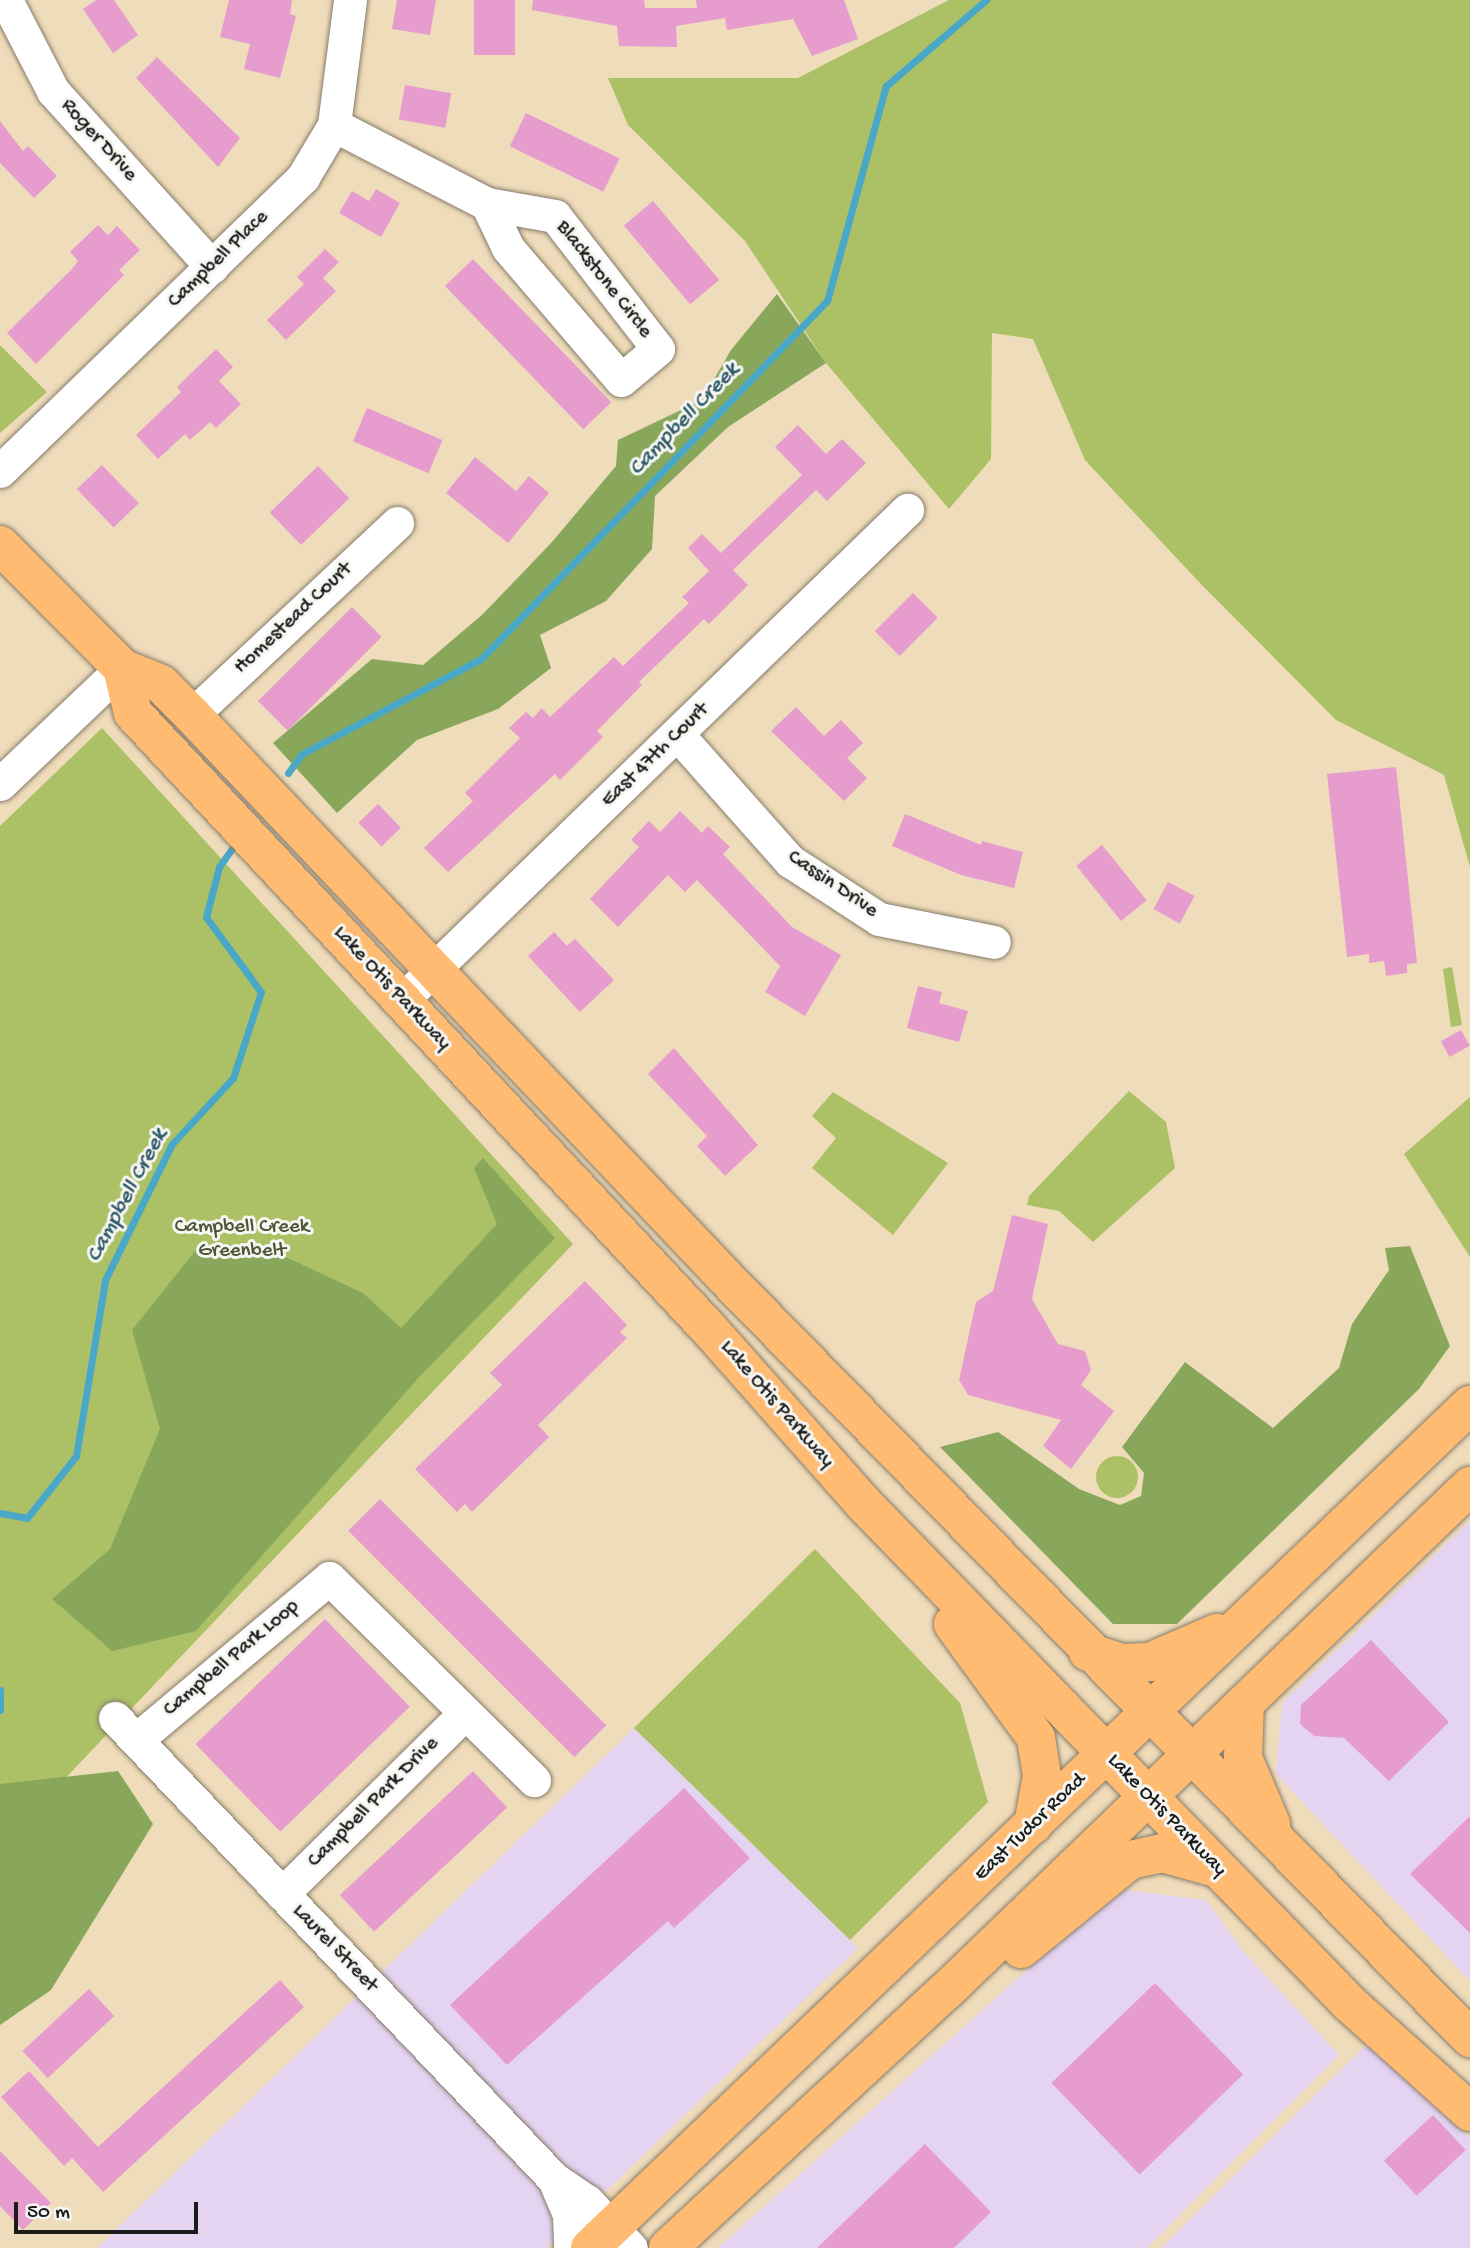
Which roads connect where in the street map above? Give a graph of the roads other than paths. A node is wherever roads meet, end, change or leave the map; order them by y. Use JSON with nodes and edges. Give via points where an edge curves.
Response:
{"nodes":[{"id":1,"x":6,"y":0,"type":"edge"},
{"id":2,"x":350,"y":0,"type":"edge"},
{"id":3,"x":334,"y":125,"type":"junction"},
{"id":4,"x":487,"y":204,"type":"junction"},
{"id":5,"x":212,"y":267,"type":"junction"},
{"id":6,"x":0,"y":471,"type":"edge"},
{"id":7,"x":907,"y":510,"type":"dead end"},
{"id":8,"x":397,"y":523,"type":"dead end"},
{"id":9,"x":0,"y":545,"type":"edge"},
{"id":10,"x":122,"y":668,"type":"junction"},
{"id":11,"x":192,"y":715,"type":"junction"},
{"id":12,"x":678,"y":735,"type":"junction"},
{"id":13,"x":0,"y":784,"type":"edge"},
{"id":14,"x":994,"y":943,"type":"dead end"},
{"id":15,"x":435,"y":969,"type":"junction"},
{"id":16,"x":402,"y":1000,"type":"junction"},
{"id":17,"x":1470,"y":1405,"type":"edge"},
{"id":18,"x":1470,"y":1486,"type":"edge"},
{"id":19,"x":926,"y":1568,"type":"junction"},
{"id":20,"x":1254,"y":1614,"type":"junction"},
{"id":21,"x":1088,"y":1652,"type":"junction"},
{"id":22,"x":1245,"y":1703,"type":"junction"},
{"id":23,"x":465,"y":1713,"type":"junction"},
{"id":24,"x":1149,"y":1714,"type":"junction"},
{"id":25,"x":125,"y":1729,"type":"joint"},
{"id":26,"x":1107,"y":1755,"type":"junction"},
{"id":27,"x":1190,"y":1756,"type":"junction"},
{"id":28,"x":534,"y":1780,"type":"dead end"},
{"id":29,"x":1148,"y":1797,"type":"junction"},
{"id":30,"x":1033,"y":1825,"type":"junction"},
{"id":31,"x":1286,"y":1854,"type":"junction"},
{"id":32,"x":1217,"y":1868,"type":"junction"},
{"id":33,"x":282,"y":1894,"type":"junction"},
{"id":34,"x":946,"y":1991,"type":"junction"},
{"id":35,"x":1470,"y":2038,"type":"edge"},
{"id":36,"x":1470,"y":2112,"type":"edge"},
{"id":37,"x":554,"y":2179,"type":"junction"},
{"id":38,"x":611,"y":2241,"type":"edge"},
{"id":39,"x":676,"y":2244,"type":"edge"},
{"id":40,"x":570,"y":2248,"type":"edge"}],
"edges":[{"from":1,"to":5,"type":"street","name":"Roger Drive","via":[[53,91]]},
{"from":2,"to":3,"type":"street","name":"Campbell Place"},
{"from":3,"to":4,"type":"street","name":"Blackstone Circle"},
{"from":3,"to":5,"type":"street","name":"Campbell Place","via":[[303,177]]},
{"from":4,"to":4,"type":"street","name":"Blackstone Circle","via":[[508,248],[621,380],[658,349],[555,216]]},
{"from":5,"to":6,"type":"street","name":"Campbell Place"},
{"from":7,"to":12,"type":"street","name":"East 47th Court"},
{"from":8,"to":11,"type":"street","name":"Homestead Court"},
{"from":9,"to":10,"type":"main road"},
{"from":10,"to":11,"type":"main road","via":[[161,684]]},
{"from":10,"to":13,"type":"street"},
{"from":10,"to":16,"type":"main road","name":"Lake Otis Parkway","via":[[133,713]]},
{"from":11,"to":15,"type":"main road"},
{"from":12,"to":14,"type":"street","name":"Cassin Drive","via":[[790,861],[879,919]]},
{"from":12,"to":15,"type":"street","name":"East 47th Court"},
{"from":15,"to":16,"type":"street","name":"East 47th Court"},
{"from":15,"to":21,"type":"main road"},
{"from":16,"to":19,"type":"main road","name":"Lake Otis Parkway"},
{"from":17,"to":20,"type":"main road","name":"East Tudor Road"},
{"from":18,"to":22,"type":"main road"},
{"from":19,"to":26,"type":"main road","name":"Lake Otis Parkway"},
{"from":19,"to":30,"type":"main road","via":[[957,1629],[1036,1738],[1042,1776]]},
{"from":20,"to":21,"type":"main road","via":[[1150,1662],[1121,1663]]},
{"from":20,"to":24,"type":"main road","name":"East Tudor Road"},
{"from":21,"to":24,"type":"main road"},
{"from":22,"to":27,"type":"main road"},
{"from":22,"to":31,"type":"main road","via":[[1243,1758]]},
{"from":23,"to":25,"type":"street","name":"Campbell Park Loop","via":[[329,1578]]},
{"from":23,"to":28,"type":"street"},
{"from":23,"to":33,"type":"street","name":"Campbell Park Drive"},
{"from":24,"to":26,"type":"main road","name":"East Tudor Road"},
{"from":24,"to":27,"type":"main road"},
{"from":25,"to":33,"type":"street","name":"Laurel Street"},
{"from":26,"to":29,"type":"main road","name":"Lake Otis Parkway"},
{"from":26,"to":30,"type":"main road","name":"East Tudor Road"},
{"from":27,"to":29,"type":"main road"},
{"from":27,"to":31,"type":"main road"},
{"from":29,"to":32,"type":"main road","name":"Lake Otis Parkway"},
{"from":29,"to":34,"type":"main road"},
{"from":30,"to":38,"type":"main road","name":"East Tudor Road"},
{"from":31,"to":35,"type":"main road"},
{"from":32,"to":34,"type":"main road","via":[[1162,1853],[1130,1860],[1036,1939]]},
{"from":32,"to":36,"type":"main road","name":"Lake Otis Parkway","via":[[1357,2012]]},
{"from":33,"to":37,"type":"street","name":"Laurel Street"},
{"from":34,"to":39,"type":"main road"},
{"from":37,"to":38,"type":"street","name":"Laurel Street","via":[[587,2201]]},
{"from":37,"to":40,"type":"street","name":"Laurel Street","via":[[569,2214]]}]}
